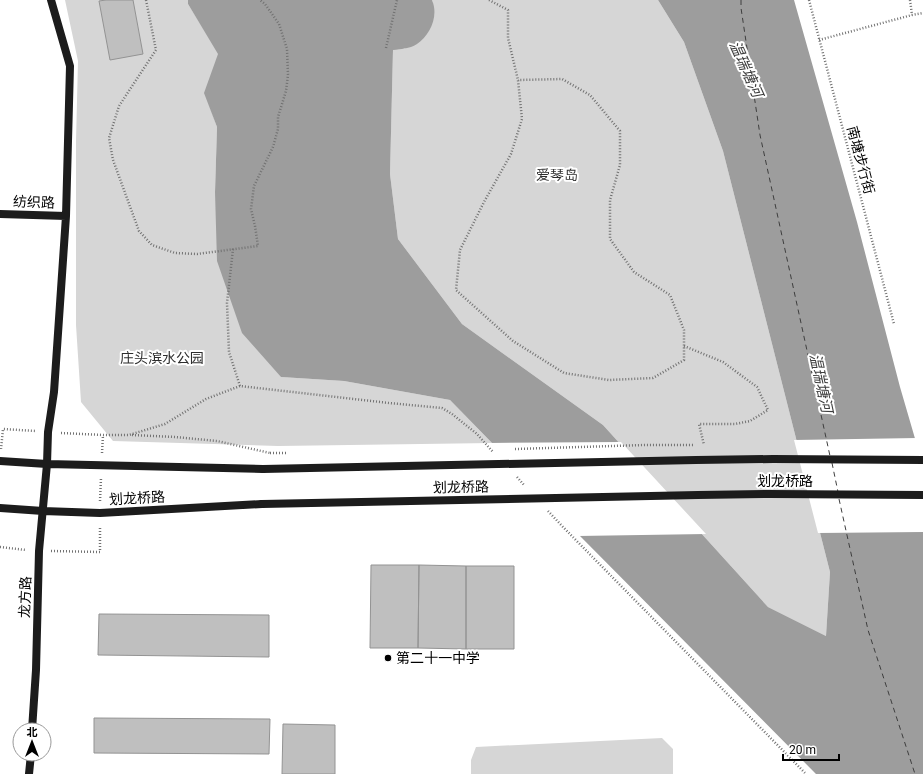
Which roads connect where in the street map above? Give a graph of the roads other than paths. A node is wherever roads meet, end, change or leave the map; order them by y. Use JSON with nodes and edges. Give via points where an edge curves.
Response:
{"nodes":[{"id":1,"x":51,"y":0,"type":"edge"},
{"id":2,"x":0,"y":214,"type":"edge"},
{"id":3,"x":66,"y":216,"type":"junction"},
{"id":4,"x":0,"y":460,"type":"edge"},
{"id":5,"x":923,"y":460,"type":"edge"},
{"id":6,"x":47,"y":464,"type":"junction"},
{"id":7,"x":923,"y":495,"type":"edge"},
{"id":8,"x":0,"y":508,"type":"edge"},
{"id":9,"x":43,"y":511,"type":"junction"},
{"id":10,"x":33,"y":722,"type":"edge"},
{"id":11,"x":30,"y":762,"type":"edge"},
{"id":12,"x":29,"y":774,"type":"edge"}],
"edges":[{"from":1,"to":3,"type":"main road","name":"龙方路","via":[[70,66]]},
{"from":2,"to":3,"type":"main road","name":"纺织路"},
{"from":3,"to":6,"type":"main road","name":"龙方路"},
{"from":4,"to":6,"type":"main road","name":"划龙桥路"},
{"from":5,"to":6,"type":"main road","name":"划龙桥路","bridge":true,"via":[[773,459],[263,468]]},
{"from":6,"to":9,"type":"main road","name":"龙方路"},
{"from":7,"to":9,"type":"main road","name":"划龙桥路","bridge":true,"via":[[698,495],[262,504],[100,513]]},
{"from":8,"to":9,"type":"main road","name":"划龙桥路"},
{"from":9,"to":10,"type":"main road","name":"龙方路","via":[[39,551]]},
{"from":11,"to":12,"type":"main road"}]}
